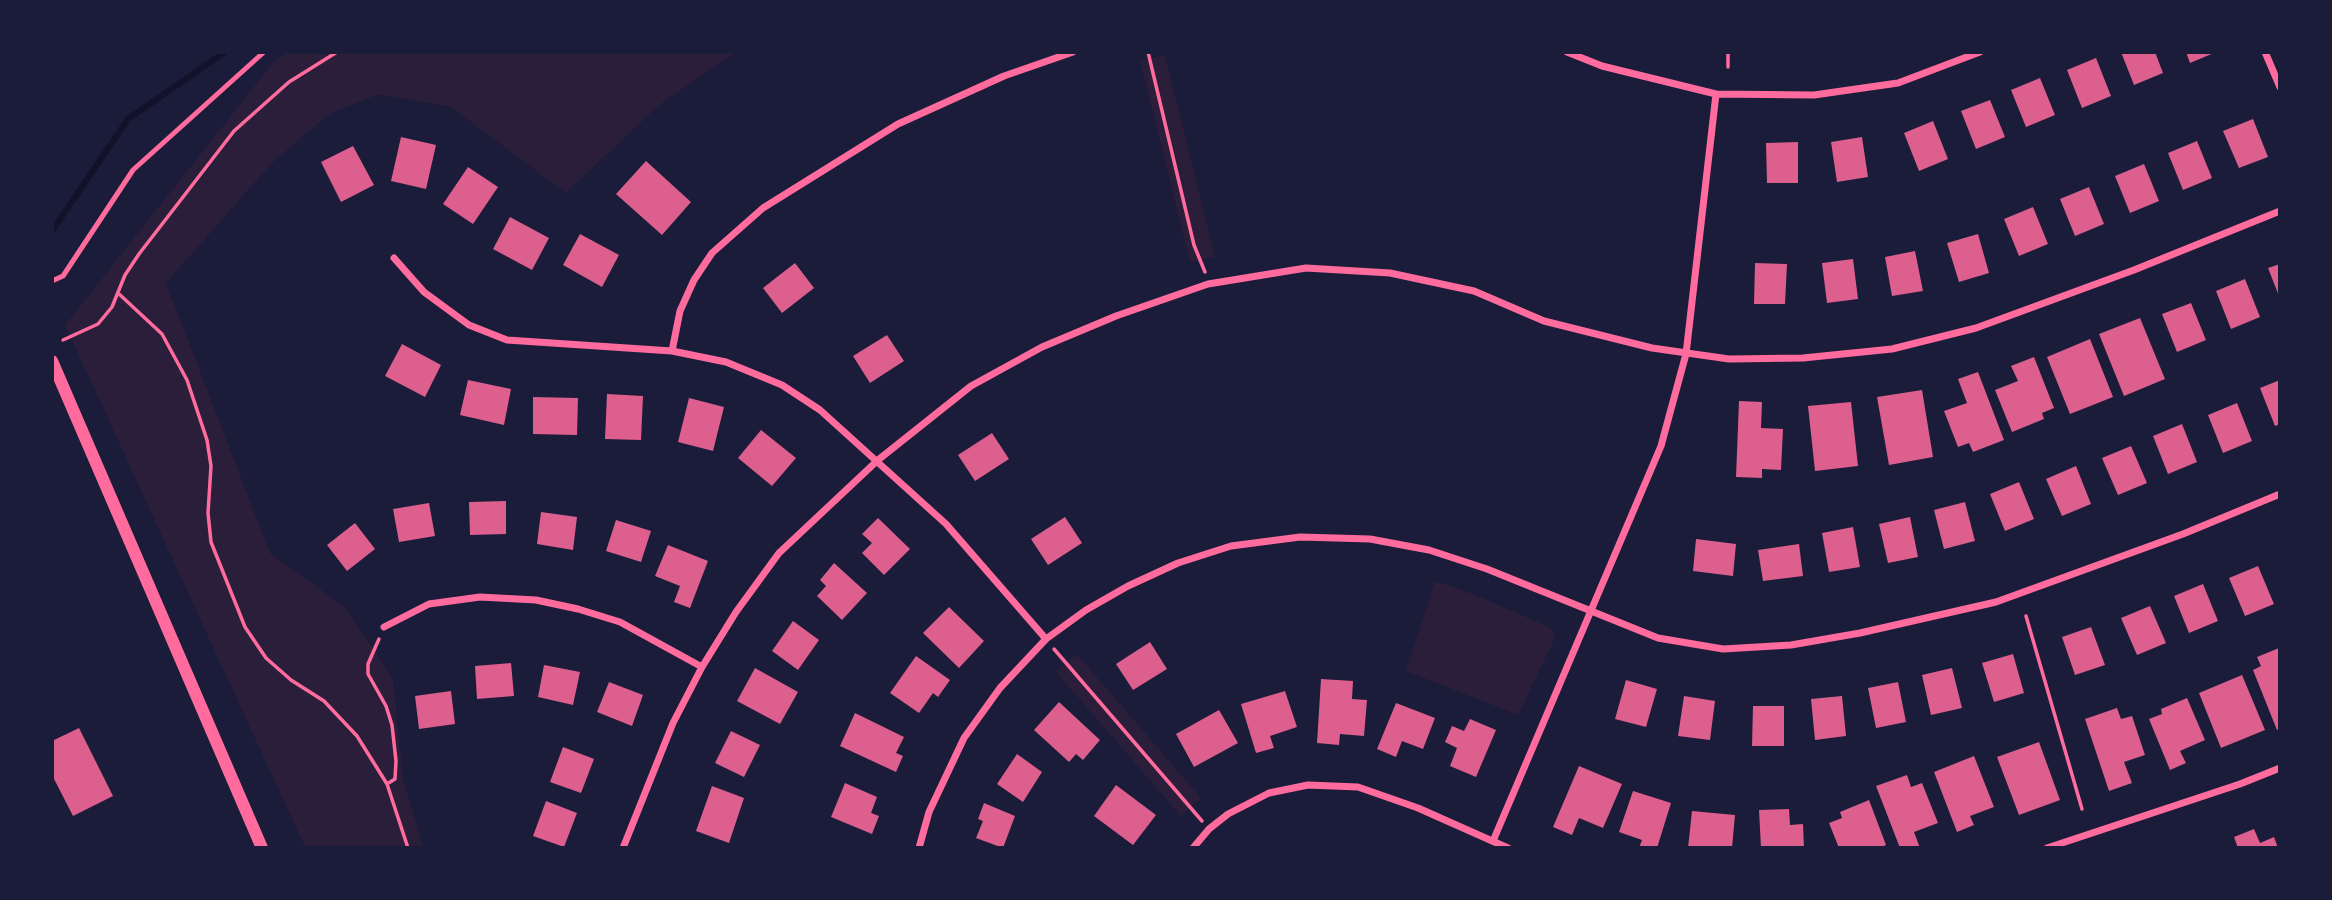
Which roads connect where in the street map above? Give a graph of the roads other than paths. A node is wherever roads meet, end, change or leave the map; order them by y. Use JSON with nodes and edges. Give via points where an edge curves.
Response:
{"nodes":[{"id":1,"x":264,"y":52,"type":"edge"},
{"id":2,"x":1073,"y":52,"type":"edge"},
{"id":3,"x":1567,"y":52,"type":"edge"},
{"id":4,"x":1980,"y":52,"type":"edge"},
{"id":5,"x":2266,"y":52,"type":"edge"},
{"id":6,"x":2280,"y":88,"type":"edge"},
{"id":7,"x":1716,"y":94,"type":"junction"},
{"id":8,"x":2280,"y":211,"type":"edge"},
{"id":9,"x":394,"y":258,"type":"dead end"},
{"id":10,"x":52,"y":281,"type":"edge"},
{"id":11,"x":673,"y":351,"type":"junction"},
{"id":12,"x":1686,"y":355,"type":"junction"},
{"id":13,"x":52,"y":360,"type":"edge"},
{"id":14,"x":878,"y":460,"type":"junction"},
{"id":15,"x":2280,"y":494,"type":"edge"},
{"id":16,"x":1592,"y":612,"type":"junction"},
{"id":17,"x":384,"y":627,"type":"road end"},
{"id":18,"x":1046,"y":639,"type":"junction"},
{"id":19,"x":702,"y":667,"type":"junction"},
{"id":20,"x":2280,"y":768,"type":"edge"},
{"id":21,"x":1493,"y":841,"type":"junction"},
{"id":22,"x":262,"y":848,"type":"edge"},
{"id":23,"x":623,"y":848,"type":"edge"},
{"id":24,"x":919,"y":848,"type":"edge"},
{"id":25,"x":1193,"y":848,"type":"edge"},
{"id":26,"x":1508,"y":848,"type":"edge"},
{"id":27,"x":2047,"y":848,"type":"edge"}],
"edges":[{"from":1,"to":10,"type":"lane","via":[[133,170],[63,276]]},
{"from":2,"to":11,"type":"street","via":[[1004,76],[898,124],[762,208],[712,253],[694,280],[680,311]]},
{"from":3,"to":7,"type":"street","via":[[1602,66]]},
{"from":4,"to":7,"type":"street","via":[[1898,83],[1814,95]]},
{"from":5,"to":6,"type":"street"},
{"from":7,"to":12,"type":"street"},
{"from":8,"to":12,"type":"street","via":[[1976,328],[1892,349],[1803,358]]},
{"from":9,"to":11,"type":"street","via":[[425,292],[469,325],[507,340]]},
{"from":11,"to":14,"type":"street","via":[[726,362],[782,384]]},
{"from":12,"to":14,"type":"street","via":[[1544,321],[1474,291],[1390,273],[1306,268],[1208,284],[1042,347],[971,386]]},
{"from":12,"to":16,"type":"street","via":[[1661,446]]},
{"from":13,"to":22,"type":"street"},
{"from":14,"to":18,"type":"street","via":[[946,524]]},
{"from":14,"to":19,"type":"street","via":[[779,553]]},
{"from":15,"to":16,"type":"street","via":[[1996,602],[1846,636],[1723,649],[1658,638]]},
{"from":16,"to":18,"type":"street","via":[[1429,550],[1370,539],[1300,537],[1231,546],[1178,563],[1086,610]]},
{"from":16,"to":21,"type":"street"},
{"from":17,"to":19,"type":"street","via":[[429,604],[480,597],[536,600],[620,622]]},
{"from":18,"to":24,"type":"street","via":[[1000,688],[964,738],[929,812]]},
{"from":19,"to":23,"type":"street","via":[[673,723]]},
{"from":20,"to":27,"type":"street"},
{"from":21,"to":25,"type":"street","via":[[1358,787],[1308,785],[1269,793],[1228,814]]},
{"from":21,"to":26,"type":"street"}]}
